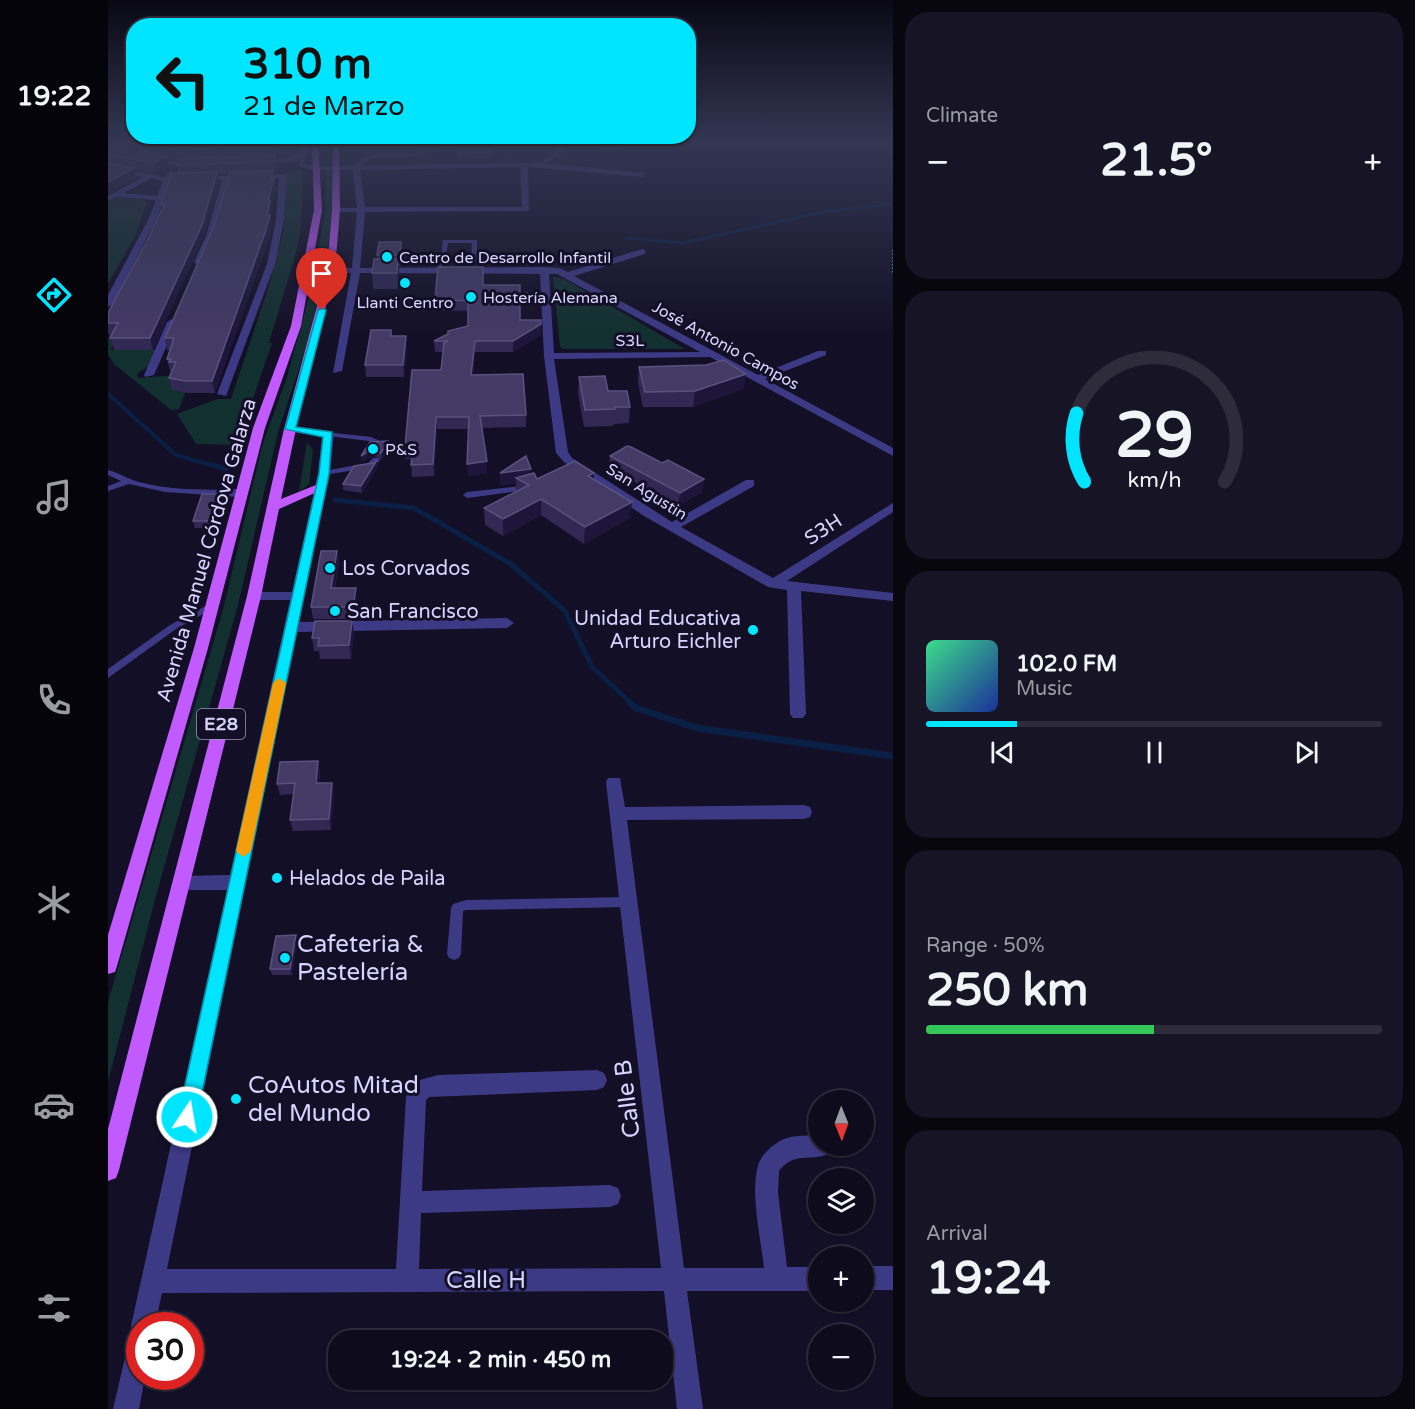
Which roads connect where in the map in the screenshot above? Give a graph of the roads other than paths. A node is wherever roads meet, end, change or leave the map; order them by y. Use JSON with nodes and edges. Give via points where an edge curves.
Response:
{"nodes":[{"id":1,"x":156,"y":207,"type":"edge"},
{"id":2,"x":218,"y":207,"type":"edge"},
{"id":3,"x":281,"y":207,"type":"edge"},
{"id":4,"x":318,"y":207,"type":"edge"},
{"id":5,"x":336,"y":207,"type":"edge"},
{"id":6,"x":361,"y":207,"type":"edge"},
{"id":7,"x":526,"y":207,"type":"edge"},
{"id":8,"x":336,"y":210,"type":"junction"},
{"id":9,"x":361,"y":210,"type":"junction"},
{"id":10,"x":642,"y":252,"type":"dead end"},
{"id":11,"x":474,"y":261,"type":"dead end"},
{"id":12,"x":196,"y":268,"type":"edge"},
{"id":13,"x":331,"y":269,"type":"junction"},
{"id":14,"x":356,"y":269,"type":"junction"},
{"id":15,"x":308,"y":270,"type":"junction"},
{"id":16,"x":441,"y":270,"type":"junction"},
{"id":17,"x":544,"y":270,"type":"junction"},
{"id":18,"x":568,"y":274,"type":"junction"},
{"id":19,"x":108,"y":304,"type":"edge"},
{"id":20,"x":177,"y":311,"type":"edge"},
{"id":21,"x":822,"y":353,"type":"dead end"},
{"id":22,"x":711,"y":355,"type":"junction"},
{"id":23,"x":549,"y":356,"type":"junction"},
{"id":24,"x":337,"y":371,"type":"dead end"},
{"id":25,"x":149,"y":375,"type":"dead end"},
{"id":26,"x":757,"y":379,"type":"junction"},
{"id":27,"x":222,"y":394,"type":"dead end"},
{"id":28,"x":290,"y":429,"type":"junction"},
{"id":29,"x":328,"y":434,"type":"junction"},
{"id":30,"x":378,"y":442,"type":"edge"},
{"id":31,"x":893,"y":453,"type":"edge"},
{"id":32,"x":376,"y":460,"type":"edge"},
{"id":33,"x":108,"y":472,"type":"edge"},
{"id":34,"x":322,"y":481,"type":"junction"},
{"id":35,"x":127,"y":482,"type":"junction"},
{"id":36,"x":543,"y":483,"type":"edge"},
{"id":37,"x":750,"y":483,"type":"dead end"},
{"id":38,"x":108,"y":489,"type":"edge"},
{"id":39,"x":225,"y":493,"type":"joint"},
{"id":40,"x":241,"y":493,"type":"junction"},
{"id":41,"x":467,"y":495,"type":"dead end"},
{"id":42,"x":272,"y":507,"type":"junction"},
{"id":43,"x":893,"y":507,"type":"edge"},
{"id":44,"x":672,"y":527,"type":"junction"},
{"id":45,"x":773,"y":584,"type":"junction"},
{"id":46,"x":794,"y":586,"type":"junction"},
{"id":47,"x":254,"y":596,"type":"junction"},
{"id":48,"x":298,"y":596,"type":"junction"},
{"id":49,"x":893,"y":597,"type":"edge"},
{"id":50,"x":213,"y":605,"type":"junction"},
{"id":51,"x":507,"y":623,"type":"dead end"},
{"id":52,"x":291,"y":627,"type":"junction"},
{"id":53,"x":108,"y":674,"type":"edge"},
{"id":54,"x":798,"y":714,"type":"dead end"},
{"id":55,"x":614,"y":782,"type":"dead end"},
{"id":56,"x":804,"y":812,"type":"dead end"},
{"id":57,"x":618,"y":814,"type":"junction"},
{"id":58,"x":236,"y":882,"type":"junction"},
{"id":59,"x":182,"y":883,"type":"junction"},
{"id":60,"x":629,"y":902,"type":"junction"},
{"id":61,"x":454,"y":954,"type":"dead end"},
{"id":62,"x":108,"y":966,"type":"edge"},
{"id":63,"x":597,"y":1080,"type":"dead end"},
{"id":64,"x":808,"y":1147,"type":"edge"},
{"id":65,"x":108,"y":1170,"type":"edge"},
{"id":66,"x":610,"y":1196,"type":"dead end"},
{"id":67,"x":411,"y":1202,"type":"junction"},
{"id":68,"x":874,"y":1278,"type":"edge"},
{"id":69,"x":893,"y":1278,"type":"edge"},
{"id":70,"x":675,"y":1279,"type":"junction"},
{"id":71,"x":777,"y":1279,"type":"junction"},
{"id":72,"x":808,"y":1279,"type":"edge"},
{"id":73,"x":407,"y":1280,"type":"junction"},
{"id":74,"x":153,"y":1281,"type":"junction"},
{"id":75,"x":146,"y":1312,"type":"edge"},
{"id":76,"x":130,"y":1390,"type":"edge"},
{"id":77,"x":126,"y":1409,"type":"edge"},
{"id":78,"x":690,"y":1409,"type":"edge"}],
"edges":[{"from":1,"to":19,"type":"street"},
{"from":2,"to":12,"type":"street"},
{"from":3,"to":27,"type":"street","via":[[271,264]]},
{"from":4,"to":15,"type":"main road","name":"Avenida Manuel Córdova Galarza","number":"E28"},
{"from":5,"to":8,"type":"main road","number":"E28"},
{"from":6,"to":9,"type":"street"},
{"from":7,"to":9,"type":"street"},
{"from":8,"to":9,"type":"street"},
{"from":8,"to":13,"type":"main road","number":"E28"},
{"from":9,"to":14,"type":"street"},
{"from":10,"to":18,"type":"street"},
{"from":11,"to":16,"type":"lane","via":[[475,241],[446,241]]},
{"from":13,"to":14,"type":"street","name":"José Antonio Campos"},
{"from":13,"to":15,"type":"street","name":"José Antonio Campos"},
{"from":13,"to":28,"type":"main road","number":"E28"},
{"from":14,"to":16,"type":"street","name":"José Antonio Campos"},
{"from":14,"to":24,"type":"street"},
{"from":15,"to":40,"type":"main road","name":"Avenida Manuel Córdova Galarza","number":"E28","via":[[296,326],[258,428]]},
{"from":16,"to":17,"type":"street","name":"José Antonio Campos"},
{"from":17,"to":18,"type":"street","name":"José Antonio Campos"},
{"from":17,"to":23,"type":"street","name":"San Agustin"},
{"from":18,"to":22,"type":"street","name":"José Antonio Campos"},
{"from":20,"to":25,"type":"street"},
{"from":21,"to":26,"type":"street"},
{"from":22,"to":23,"type":"street","name":"S3L"},
{"from":22,"to":26,"type":"street","name":"José Antonio Campos"},
{"from":23,"to":44,"type":"street","name":"San Agustin","via":[[562,453],[577,471]]},
{"from":26,"to":31,"type":"street","name":"José Antonio Campos"},
{"from":28,"to":29,"type":"street"},
{"from":28,"to":42,"type":"main road","number":"E28"},
{"from":29,"to":30,"type":"lane"},
{"from":29,"to":34,"type":"street"},
{"from":32,"to":34,"type":"lane"},
{"from":33,"to":35,"type":"lane"},
{"from":34,"to":42,"type":"main road"},
{"from":34,"to":48,"type":"street"},
{"from":35,"to":38,"type":"lane"},
{"from":35,"to":39,"type":"lane","via":[[169,491]]},
{"from":36,"to":41,"type":"lane"},
{"from":37,"to":44,"type":"street"},
{"from":39,"to":40,"type":"street"},
{"from":40,"to":50,"type":"main road","name":"Avenida Manuel Córdova Galarza","number":"E28"},
{"from":42,"to":47,"type":"main road","number":"E28"},
{"from":43,"to":45,"type":"street","name":"S3H"},
{"from":44,"to":45,"type":"street","name":"San Agustin"},
{"from":45,"to":46,"type":"street","name":"San Agustin"},
{"from":46,"to":49,"type":"street","name":"San Agustin"},
{"from":46,"to":54,"type":"street"},
{"from":47,"to":48,"type":"street"},
{"from":47,"to":59,"type":"main road","number":"E28"},
{"from":48,"to":52,"type":"street"},
{"from":50,"to":53,"type":"lane","via":[[173,627]]},
{"from":50,"to":62,"type":"main road","name":"Avenida Manuel Córdova Galarza","number":"E28"},
{"from":51,"to":52,"type":"street"},
{"from":52,"to":58,"type":"street"},
{"from":55,"to":57,"type":"street","name":"Calle B"},
{"from":56,"to":57,"type":"street"},
{"from":57,"to":60,"type":"street","name":"Calle B"},
{"from":58,"to":59,"type":"street"},
{"from":58,"to":74,"type":"street"},
{"from":59,"to":65,"type":"main road","number":"E28"},
{"from":60,"to":61,"type":"lane","via":[[466,905],[457,908],[455,916]]},
{"from":60,"to":70,"type":"street","name":"Calle B"},
{"from":63,"to":67,"type":"street","via":[[423,1088],[416,1098]]},
{"from":64,"to":71,"type":"street","via":[[789,1148],[768,1167],[767,1193]]},
{"from":66,"to":67,"type":"street"},
{"from":67,"to":73,"type":"street"},
{"from":68,"to":69,"type":"street"},
{"from":70,"to":71,"type":"street","name":"Calle H"},
{"from":70,"to":73,"type":"street","name":"Calle H"},
{"from":70,"to":78,"type":"street","name":"Calle B"},
{"from":71,"to":72,"type":"street","name":"Calle H"},
{"from":73,"to":74,"type":"street","name":"Calle H"},
{"from":74,"to":75,"type":"street"},
{"from":76,"to":77,"type":"street"}]}
